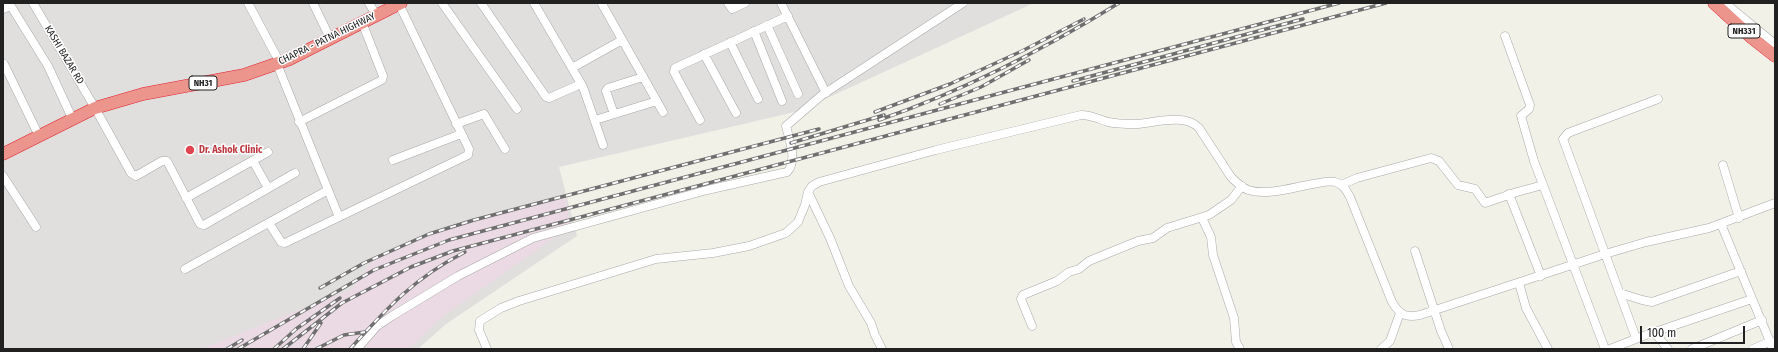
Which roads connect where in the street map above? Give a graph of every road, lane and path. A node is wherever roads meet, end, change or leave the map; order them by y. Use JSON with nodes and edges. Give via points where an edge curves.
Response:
{"nodes":[{"id":1,"x":33,"y":3,"type":"edge"},
{"id":2,"x":248,"y":3,"type":"edge"},
{"id":3,"x":313,"y":3,"type":"edge"},
{"id":4,"x":369,"y":3,"type":"edge"},
{"id":5,"x":400,"y":3,"type":"edge"},
{"id":6,"x":442,"y":3,"type":"edge"},
{"id":7,"x":481,"y":3,"type":"edge"},
{"id":8,"x":534,"y":3,"type":"edge"},
{"id":9,"x":728,"y":3,"type":"edge"},
{"id":10,"x":745,"y":3,"type":"edge"},
{"id":11,"x":782,"y":3,"type":"edge"},
{"id":12,"x":961,"y":3,"type":"edge"},
{"id":13,"x":1709,"y":3,"type":"edge"},
{"id":14,"x":1714,"y":3,"type":"edge"},
{"id":15,"x":1725,"y":3,"type":"edge"},
{"id":16,"x":602,"y":4,"type":"dead end"},
{"id":17,"x":7,"y":6,"type":"edge"},
{"id":18,"x":376,"y":15,"type":"junction"},
{"id":19,"x":788,"y":16,"type":"junction"},
{"id":20,"x":362,"y":22,"type":"junction"},
{"id":21,"x":767,"y":25,"type":"junction"},
{"id":22,"x":754,"y":31,"type":"junction"},
{"id":23,"x":1505,"y":36,"type":"dead end"},
{"id":24,"x":330,"y":38,"type":"junction"},
{"id":25,"x":622,"y":40,"type":"junction"},
{"id":26,"x":730,"y":42,"type":"junction"},
{"id":27,"x":1775,"y":44,"type":"edge"},
{"id":28,"x":704,"y":54,"type":"junction"},
{"id":29,"x":1775,"y":56,"type":"edge"},
{"id":30,"x":1775,"y":60,"type":"edge"},
{"id":31,"x":278,"y":63,"type":"junction"},
{"id":32,"x":4,"y":64,"type":"edge"},
{"id":33,"x":572,"y":68,"type":"junction"},
{"id":34,"x":643,"y":77,"type":"junction"},
{"id":35,"x":582,"y":84,"type":"junction"},
{"id":36,"x":826,"y":92,"type":"junction"},
{"id":37,"x":798,"y":94,"type":"dead end"},
{"id":38,"x":758,"y":98,"type":"dead end"},
{"id":39,"x":1658,"y":99,"type":"dead end"},
{"id":40,"x":657,"y":101,"type":"junction"},
{"id":41,"x":782,"y":101,"type":"dead end"},
{"id":42,"x":96,"y":108,"type":"junction"},
{"id":43,"x":517,"y":109,"type":"dead end"},
{"id":44,"x":663,"y":112,"type":"dead end"},
{"id":45,"x":736,"y":113,"type":"dead end"},
{"id":46,"x":614,"y":114,"type":"junction"},
{"id":47,"x":72,"y":118,"type":"junction"},
{"id":48,"x":595,"y":120,"type":"junction"},
{"id":49,"x":700,"y":120,"type":"dead end"},
{"id":50,"x":299,"y":122,"type":"junction"},
{"id":51,"x":456,"y":124,"type":"junction"},
{"id":52,"x":461,"y":134,"type":"junction"},
{"id":53,"x":39,"y":136,"type":"junction"},
{"id":54,"x":603,"y":145,"type":"dead end"},
{"id":55,"x":505,"y":148,"type":"dead end"},
{"id":56,"x":268,"y":152,"type":"dead end"},
{"id":57,"x":3,"y":154,"type":"edge"},
{"id":58,"x":253,"y":160,"type":"junction"},
{"id":59,"x":393,"y":160,"type":"dead end"},
{"id":60,"x":1724,"y":164,"type":"dead end"},
{"id":61,"x":295,"y":173,"type":"dead end"},
{"id":62,"x":3,"y":176,"type":"edge"},
{"id":63,"x":1341,"y":185,"type":"junction"},
{"id":64,"x":1543,"y":185,"type":"junction"},
{"id":65,"x":1242,"y":186,"type":"junction"},
{"id":66,"x":268,"y":188,"type":"junction"},
{"id":67,"x":328,"y":190,"type":"junction"},
{"id":68,"x":808,"y":192,"type":"junction"},
{"id":69,"x":1509,"y":194,"type":"junction"},
{"id":70,"x":186,"y":198,"type":"junction"},
{"id":71,"x":1775,"y":203,"type":"edge"},
{"id":72,"x":339,"y":217,"type":"junction"},
{"id":73,"x":1202,"y":218,"type":"junction"},
{"id":74,"x":1739,"y":218,"type":"junction"},
{"id":75,"x":269,"y":223,"type":"junction"},
{"id":76,"x":1721,"y":224,"type":"junction"},
{"id":77,"x":36,"y":227,"type":"dead end"},
{"id":78,"x":1415,"y":251,"type":"dead end"},
{"id":79,"x":1605,"y":254,"type":"junction"},
{"id":80,"x":1573,"y":265,"type":"junction"},
{"id":81,"x":185,"y":269,"type":"dead end"},
{"id":82,"x":1741,"y":271,"type":"junction"},
{"id":83,"x":1541,"y":276,"type":"junction"},
{"id":84,"x":1519,"y":283,"type":"junction"},
{"id":85,"x":1620,"y":293,"type":"junction"},
{"id":86,"x":1752,"y":299,"type":"junction"},
{"id":87,"x":1434,"y":310,"type":"junction"},
{"id":88,"x":1400,"y":314,"type":"junction"},
{"id":89,"x":1762,"y":320,"type":"junction"},
{"id":90,"x":1032,"y":326,"type":"dead end"},
{"id":91,"x":1654,"y":332,"type":"junction"},
{"id":92,"x":1636,"y":338,"type":"junction"},
{"id":93,"x":1772,"y":345,"type":"edge"},
{"id":94,"x":357,"y":349,"type":"edge"},
{"id":95,"x":487,"y":349,"type":"edge"},
{"id":96,"x":882,"y":349,"type":"edge"},
{"id":97,"x":1240,"y":349,"type":"edge"},
{"id":98,"x":1381,"y":349,"type":"edge"},
{"id":99,"x":1449,"y":349,"type":"edge"},
{"id":100,"x":1548,"y":349,"type":"edge"},
{"id":101,"x":1605,"y":349,"type":"edge"},
{"id":102,"x":1610,"y":349,"type":"edge"},
{"id":103,"x":1668,"y":349,"type":"edge"},
{"id":104,"x":1692,"y":349,"type":"edge"},
{"id":105,"x":1752,"y":349,"type":"edge"}],
"edges":[{"from":1,"to":42,"type":"street","name":"KASHI BAZAR RD"},
{"from":2,"to":31,"type":"street"},
{"from":3,"to":24,"type":"street"},
{"from":4,"to":18,"type":"street"},
{"from":5,"to":18,"type":"highway","name":"CHAPRA - PATNA HIGHWAY","number":"NH31"},
{"from":5,"to":51,"type":"street"},
{"from":6,"to":43,"type":"street"},
{"from":7,"to":35,"type":"street","via":[[546,97]]},
{"from":8,"to":33,"type":"street"},
{"from":9,"to":10,"type":"street","via":[[732,9]]},
{"from":11,"to":19,"type":"street"},
{"from":12,"to":36,"type":"street"},
{"from":13,"to":30,"type":"street"},
{"from":14,"to":29,"type":"highway","number":"NH331"},
{"from":15,"to":27,"type":"street"},
{"from":16,"to":25,"type":"street"},
{"from":17,"to":47,"type":"street","via":[[48,66]]},
{"from":18,"to":20,"type":"highway","name":"CHAPRA - PATNA HIGHWAY","number":"NH31"},
{"from":19,"to":21,"type":"street"},
{"from":19,"to":36,"type":"street"},
{"from":20,"to":24,"type":"highway","name":"CHAPRA - PATNA HIGHWAY","number":"NH31"},
{"from":20,"to":50,"type":"street","via":[[383,76],[382,80]]},
{"from":21,"to":22,"type":"street"},
{"from":21,"to":37,"type":"street"},
{"from":22,"to":26,"type":"street"},
{"from":22,"to":41,"type":"street"},
{"from":23,"to":64,"type":"street","via":[[1530,105],[1521,116]]},
{"from":24,"to":31,"type":"highway","name":"CHAPRA - PATNA HIGHWAY","number":"NH31"},
{"from":25,"to":33,"type":"street"},
{"from":25,"to":34,"type":"street"},
{"from":26,"to":28,"type":"street"},
{"from":26,"to":38,"type":"street"},
{"from":28,"to":45,"type":"street"},
{"from":28,"to":49,"type":"street","via":[[674,70]]},
{"from":31,"to":42,"type":"highway","name":"CHAPRA - PATNA HIGHWAY","number":"NH31","via":[[244,75],[143,94]]},
{"from":31,"to":50,"type":"street"},
{"from":32,"to":53,"type":"street"},
{"from":33,"to":35,"type":"street"},
{"from":34,"to":40,"type":"street"},
{"from":34,"to":46,"type":"street","via":[[608,88],[606,91]]},
{"from":35,"to":48,"type":"street"},
{"from":36,"to":94,"type":"street","via":[[786,126],[792,154],[791,166],[787,172],[707,190],[533,238],[458,276],[392,316],[377,326]]},
{"from":39,"to":79,"type":"street","via":[[1564,136]]},
{"from":40,"to":44,"type":"street"},
{"from":40,"to":46,"type":"street"},
{"from":42,"to":47,"type":"highway","name":"CHAPRA - PATNA HIGHWAY","number":"NH31"},
{"from":42,"to":70,"type":"street","name":"KASHI BAZAR RD","via":[[132,174],[136,176],[162,161],[167,161]]},
{"from":46,"to":48,"type":"street"},
{"from":47,"to":53,"type":"highway","name":"CHAPRA - PATNA HIGHWAY","number":"NH31"},
{"from":48,"to":54,"type":"street"},
{"from":50,"to":67,"type":"street"},
{"from":51,"to":52,"type":"street"},
{"from":51,"to":55,"type":"street","via":[[484,114]]},
{"from":52,"to":59,"type":"street"},
{"from":52,"to":72,"type":"street","via":[[469,151],[467,156]]},
{"from":53,"to":57,"type":"highway","name":"CHAPRA - PATNA HIGHWAY","number":"NH31"},
{"from":56,"to":58,"type":"street"},
{"from":58,"to":66,"type":"street"},
{"from":58,"to":70,"type":"street"},
{"from":60,"to":74,"type":"street"},
{"from":61,"to":66,"type":"street"},
{"from":62,"to":77,"type":"street"},
{"from":63,"to":65,"type":"street","via":[[1325,182],[1264,192]]},
{"from":63,"to":69,"type":"street","via":[[1357,178],[1434,158],[1457,184],[1475,189],[1485,203]]},
{"from":63,"to":88,"type":"street","via":[[1350,196],[1392,302]]},
{"from":64,"to":69,"type":"street"},
{"from":64,"to":80,"type":"street"},
{"from":65,"to":68,"type":"street","via":[[1231,176],[1199,128],[1191,122],[1121,124],[1087,115],[1000,134],[822,181],[812,186]]},
{"from":65,"to":73,"type":"street","via":[[1231,200]]},
{"from":66,"to":70,"type":"street","via":[[202,225]]},
{"from":67,"to":72,"type":"street"},
{"from":67,"to":75,"type":"street"},
{"from":68,"to":95,"type":"street","via":[[802,215],[786,233],[749,246],[651,261],[501,308],[483,318],[479,324]]},
{"from":68,"to":96,"type":"street","via":[[849,286],[871,323]]},
{"from":69,"to":83,"type":"street"},
{"from":71,"to":74,"type":"street"},
{"from":72,"to":75,"type":"street","via":[[285,243],[281,242]]},
{"from":73,"to":90,"type":"street","via":[[1167,228],[1153,238],[1138,241],[1089,261],[1059,280],[1023,295],[1021,299]]},
{"from":73,"to":97,"type":"street","via":[[1211,237],[1213,255],[1234,318],[1236,342]]},
{"from":74,"to":76,"type":"street"},
{"from":75,"to":81,"type":"street"},
{"from":76,"to":79,"type":"street"},
{"from":76,"to":82,"type":"street"},
{"from":78,"to":87,"type":"street"},
{"from":79,"to":80,"type":"street"},
{"from":79,"to":85,"type":"street"},
{"from":80,"to":83,"type":"street"},
{"from":80,"to":101,"type":"street"},
{"from":82,"to":85,"type":"street","via":[[1652,302]]},
{"from":82,"to":86,"type":"street"},
{"from":83,"to":84,"type":"street"},
{"from":84,"to":87,"type":"street"},
{"from":84,"to":100,"type":"street","via":[[1526,308]]},
{"from":85,"to":92,"type":"street"},
{"from":86,"to":89,"type":"street"},
{"from":86,"to":91,"type":"street"},
{"from":87,"to":88,"type":"street","via":[[1412,317]]},
{"from":87,"to":99,"type":"street"},
{"from":88,"to":98,"type":"street","via":[[1390,341]]},
{"from":89,"to":93,"type":"street"},
{"from":89,"to":104,"type":"street"},
{"from":91,"to":92,"type":"street"},
{"from":91,"to":103,"type":"street"},
{"from":92,"to":102,"type":"street"},
{"from":93,"to":105,"type":"street"}]}
